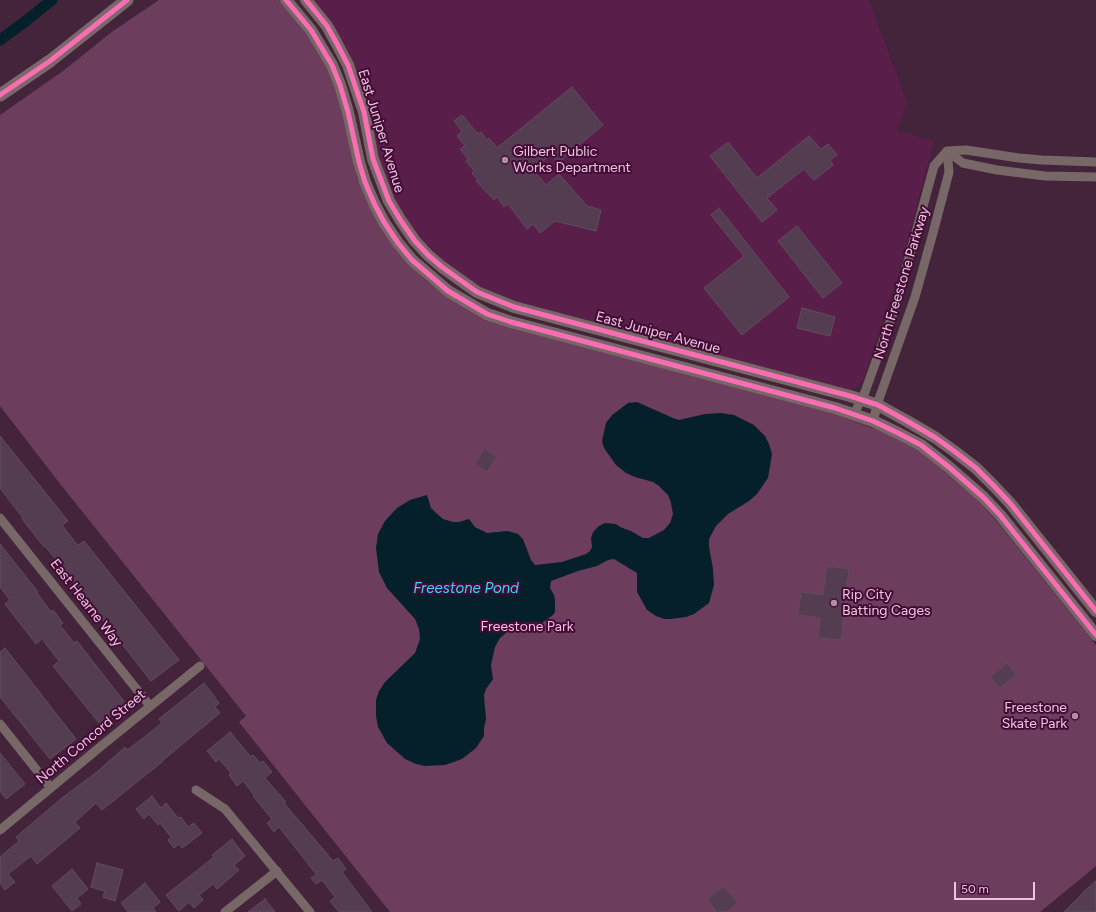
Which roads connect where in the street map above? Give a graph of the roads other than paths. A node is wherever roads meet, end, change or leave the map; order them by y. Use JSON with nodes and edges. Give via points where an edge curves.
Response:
{"nodes":[{"id":1,"x":127,"y":0,"type":"edge"},
{"id":2,"x":286,"y":0,"type":"edge"},
{"id":3,"x":306,"y":0,"type":"edge"},
{"id":4,"x":0,"y":96,"type":"edge"},
{"id":5,"x":947,"y":151,"type":"junction"},
{"id":6,"x":1096,"y":162,"type":"edge"},
{"id":7,"x":1096,"y":177,"type":"edge"},
{"id":8,"x":861,"y":399,"type":"junction"},
{"id":9,"x":878,"y":405,"type":"junction"},
{"id":10,"x":854,"y":414,"type":"junction"},
{"id":11,"x":873,"y":421,"type":"junction"},
{"id":12,"x":0,"y":518,"type":"edge"},
{"id":13,"x":1096,"y":611,"type":"edge"},
{"id":14,"x":1096,"y":636,"type":"edge"},
{"id":15,"x":200,"y":666,"type":"dead end"},
{"id":16,"x":150,"y":706,"type":"junction"},
{"id":17,"x":0,"y":724,"type":"edge"},
{"id":18,"x":51,"y":788,"type":"junction"},
{"id":19,"x":196,"y":790,"type":"dead end"},
{"id":20,"x":0,"y":830,"type":"edge"},
{"id":21,"x":277,"y":871,"type":"junction"},
{"id":22,"x":225,"y":912,"type":"edge"},
{"id":23,"x":310,"y":912,"type":"edge"}],
"edges":[{"from":1,"to":4,"type":"main road","via":[[50,61]]},
{"from":2,"to":10,"type":"street","name":"East Juniper Avenue","via":[[311,30],[332,65],[348,112],[365,182],[384,222],[412,260],[448,291],[487,314],[511,322]]},
{"from":3,"to":8,"type":"street","name":"East Juniper Avenue","via":[[326,26],[348,65],[364,112],[373,158],[389,201],[414,241],[442,267],[477,292],[514,307]]},
{"from":5,"to":6,"type":"street","via":[[966,150],[1062,162]]},
{"from":5,"to":7,"type":"street","via":[[963,163],[997,170],[1045,176]]},
{"from":5,"to":8,"type":"street","name":"North Freestone Parkway","via":[[934,166],[896,305]]},
{"from":5,"to":9,"type":"street","name":"North Freestone Parkway","via":[[948,172],[933,233],[915,297]]},
{"from":8,"to":9,"type":"street","name":"East Juniper Avenue"},
{"from":8,"to":10,"type":"street","name":"North Freestone Parkway"},
{"from":9,"to":11,"type":"street","name":"North Freestone Parkway"},
{"from":9,"to":13,"type":"street","name":"East Juniper Avenue","via":[[938,439],[976,468],[1010,503]]},
{"from":10,"to":11,"type":"street","name":"East Juniper Avenue"},
{"from":11,"to":14,"type":"street","name":"East Juniper Avenue","via":[[920,446],[972,486],[1000,515]]},
{"from":12,"to":16,"type":"street","name":"East Hearne Way"},
{"from":15,"to":16,"type":"street","name":"North Concord Street"},
{"from":16,"to":18,"type":"street","name":"North Concord Street"},
{"from":17,"to":18,"type":"street"},
{"from":18,"to":20,"type":"street","name":"North Concord Street"},
{"from":19,"to":21,"type":"street","via":[[225,809]]},
{"from":21,"to":22,"type":"street"},
{"from":21,"to":23,"type":"street"}]}
